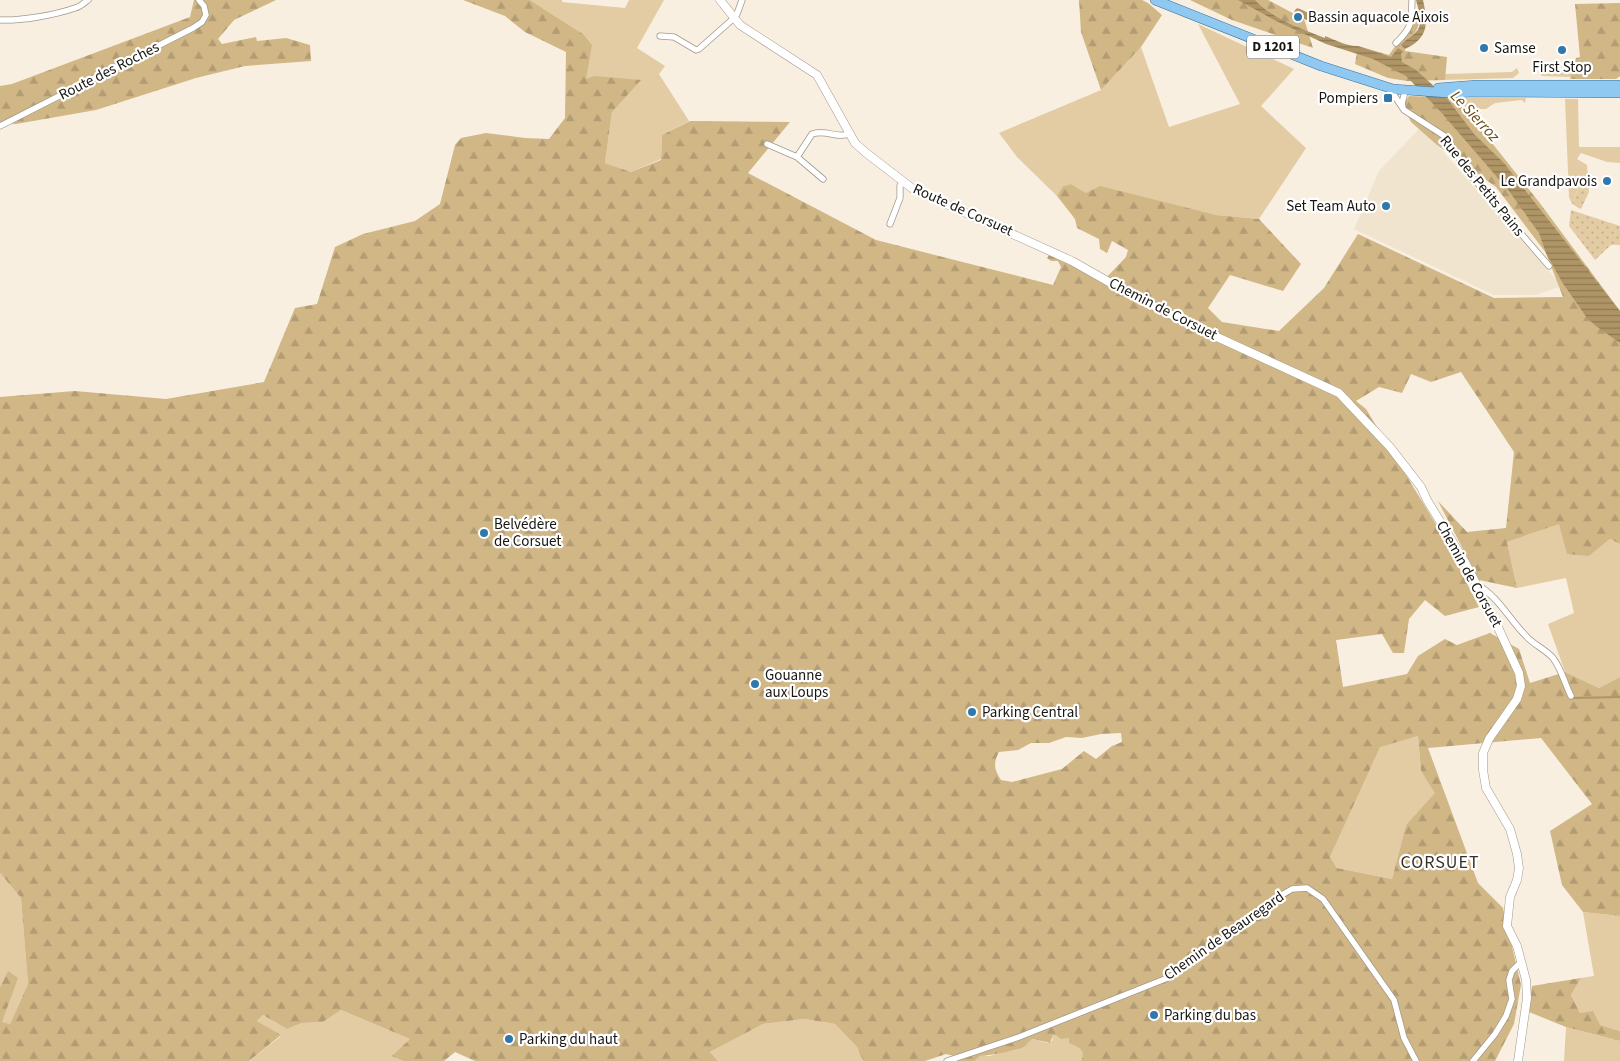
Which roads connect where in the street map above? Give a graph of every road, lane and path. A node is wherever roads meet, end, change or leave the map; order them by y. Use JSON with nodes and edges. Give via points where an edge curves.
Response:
{"nodes":[{"id":1,"x":88,"y":0,"type":"edge"},
{"id":2,"x":200,"y":0,"type":"edge"},
{"id":3,"x":720,"y":0,"type":"edge"},
{"id":4,"x":742,"y":0,"type":"edge"},
{"id":5,"x":1155,"y":0,"type":"edge"},
{"id":6,"x":1165,"y":0,"type":"edge"},
{"id":7,"x":1412,"y":0,"type":"edge"},
{"id":8,"x":735,"y":16,"type":"junction"},
{"id":9,"x":0,"y":20,"type":"edge"},
{"id":10,"x":660,"y":36,"type":"dead end"},
{"id":11,"x":1396,"y":44,"type":"dead end"},
{"id":12,"x":1620,"y":86,"type":"edge"},
{"id":13,"x":1529,"y":89,"type":"junction"},
{"id":14,"x":1393,"y":90,"type":"junction"},
{"id":15,"x":1418,"y":90,"type":"junction"},
{"id":16,"x":1447,"y":91,"type":"junction"},
{"id":17,"x":1405,"y":92,"type":"junction"},
{"id":18,"x":1620,"y":94,"type":"edge"},
{"id":19,"x":1404,"y":110,"type":"junction"},
{"id":20,"x":0,"y":126,"type":"edge"},
{"id":21,"x":849,"y":134,"type":"junction"},
{"id":22,"x":767,"y":144,"type":"dead end"},
{"id":23,"x":797,"y":157,"type":"junction"},
{"id":24,"x":823,"y":179,"type":"dead end"},
{"id":25,"x":902,"y":182,"type":"junction"},
{"id":26,"x":890,"y":224,"type":"dead end"},
{"id":27,"x":1072,"y":261,"type":"joint"},
{"id":28,"x":1549,"y":266,"type":"dead end"},
{"id":29,"x":1476,"y":584,"type":"junction"},
{"id":30,"x":1572,"y":696,"type":"dead end"},
{"id":31,"x":1521,"y":962,"type":"junction"},
{"id":32,"x":947,"y":1061,"type":"edge"},
{"id":33,"x":1416,"y":1061,"type":"edge"},
{"id":34,"x":1473,"y":1061,"type":"edge"},
{"id":35,"x":1518,"y":1061,"type":"edge"}],
"edges":[{"from":1,"to":9,"type":"street","via":[[77,8]]},
{"from":2,"to":20,"type":"street","name":"Route des Roches","via":[[206,15],[193,28]]},
{"from":3,"to":8,"type":"street","name":"Route de Corsuet"},
{"from":4,"to":8,"type":"street"},
{"from":5,"to":14,"type":"main road","number":"D 1201","via":[[1321,66]]},
{"from":6,"to":15,"type":"main road","number":"D 1201","via":[[1323,62]]},
{"from":7,"to":11,"type":"street","via":[[1411,24]]},
{"from":8,"to":10,"type":"street","via":[[696,50],[674,37]]},
{"from":8,"to":21,"type":"street","name":"Route de Corsuet","via":[[740,25],[817,75]]},
{"from":12,"to":13,"type":"main road","number":"D 1201","via":[[1569,85]]},
{"from":13,"to":16,"type":"main road","number":"D 1201"},
{"from":13,"to":16,"type":"main road","number":"D 1201","via":[[1477,84]]},
{"from":13,"to":18,"type":"main road","number":"D 1201"},
{"from":14,"to":17,"type":"main road","number":"D 1201"},
{"from":14,"to":19,"type":"street","name":"Rue des Petits Pains"},
{"from":15,"to":16,"type":"main road","number":"D 1201"},
{"from":15,"to":17,"type":"main road","number":"D 1201"},
{"from":17,"to":19,"type":"street"},
{"from":19,"to":28,"type":"street","name":"Rue des Petits Pains","via":[[1446,137],[1466,170]]},
{"from":21,"to":23,"type":"street","via":[[812,134]]},
{"from":21,"to":25,"type":"street","name":"Route de Corsuet","via":[[865,152]]},
{"from":22,"to":23,"type":"street"},
{"from":23,"to":24,"type":"street"},
{"from":25,"to":26,"type":"street"},
{"from":25,"to":27,"type":"street","name":"Route de Corsuet"},
{"from":27,"to":29,"type":"street","name":"Chemin de Corsuet","via":[[1192,326],[1338,393],[1390,447],[1421,487]]},
{"from":29,"to":30,"type":"street","via":[[1488,590],[1524,635],[1554,659]]},
{"from":29,"to":31,"type":"street","name":"Chemin de Corsuet","via":[[1519,673],[1517,699],[1489,739],[1483,753],[1483,770],[1486,788],[1510,829],[1517,854],[1519,868],[1510,897],[1507,926]]},
{"from":31,"to":34,"type":"street","via":[[1512,971],[1512,1000],[1506,1016]]},
{"from":31,"to":35,"type":"street","name":"Chemin de Corsuet","via":[[1527,998]]},
{"from":32,"to":33,"type":"street","name":"Chemin de Beauregard","via":[[1170,977],[1276,899],[1292,889],[1307,888],[1323,900],[1394,1000],[1404,1038]]}]}
